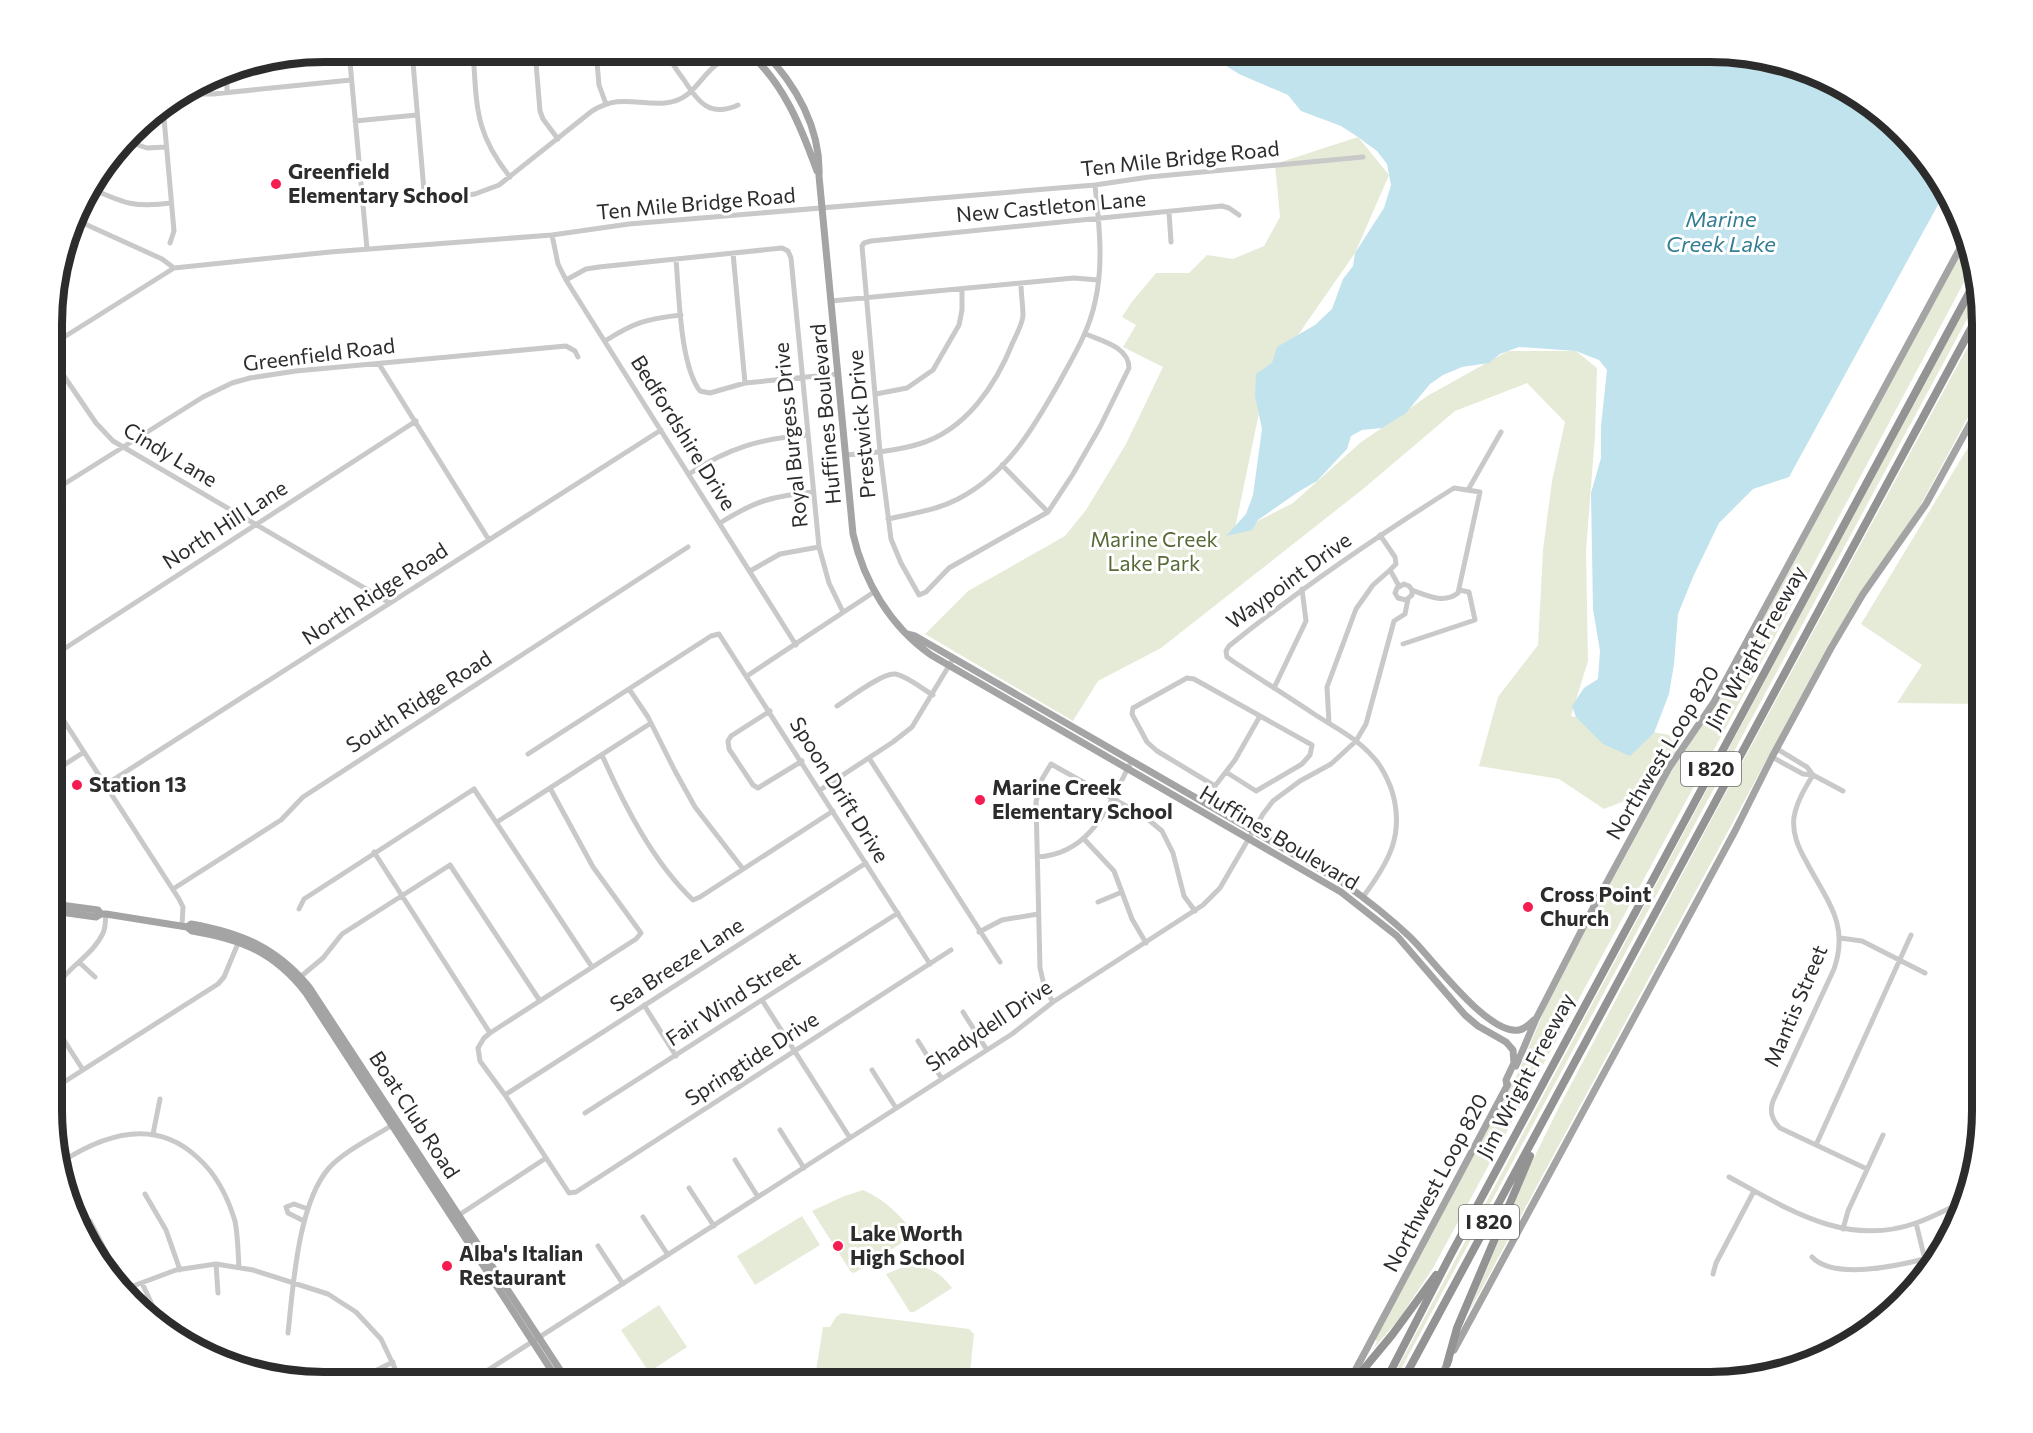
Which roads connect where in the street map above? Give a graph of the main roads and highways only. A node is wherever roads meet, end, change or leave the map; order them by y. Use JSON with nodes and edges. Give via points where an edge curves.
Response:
{"nodes":[{"id":1,"x":757,"y":62,"type":"edge"},
{"id":2,"x":773,"y":62,"type":"edge"},
{"id":3,"x":819,"y":176,"type":"junction"},
{"id":4,"x":1960,"y":247,"type":"edge"},
{"id":5,"x":1969,"y":292,"type":"edge"},
{"id":6,"x":1972,"y":329,"type":"edge"},
{"id":7,"x":1972,"y":334,"type":"edge"},
{"id":8,"x":1964,"y":344,"type":"junction"},
{"id":9,"x":1972,"y":423,"type":"edge"},
{"id":10,"x":951,"y":663,"type":"junction"},
{"id":11,"x":1130,"y":765,"type":"junction"},
{"id":12,"x":1360,"y":900,"type":"junction"},
{"id":13,"x":62,"y":905,"type":"edge"},
{"id":14,"x":62,"y":912,"type":"edge"},
{"id":15,"x":103,"y":914,"type":"junction"},
{"id":16,"x":184,"y":926,"type":"junction"},
{"id":17,"x":298,"y":979,"type":"junction"},
{"id":18,"x":1457,"y":990,"type":"junction"},
{"id":19,"x":1449,"y":997,"type":"junction"},
{"id":20,"x":1536,"y":1019,"type":"junction"},
{"id":21,"x":1507,"y":1086,"type":"junction"},
{"id":22,"x":1551,"y":1107,"type":"junction"},
{"id":23,"x":395,"y":1124,"type":"junction"},
{"id":24,"x":440,"y":1199,"type":"junction"},
{"id":25,"x":1449,"y":1258,"type":"junction"},
{"id":26,"x":488,"y":1259,"type":"junction"},
{"id":27,"x":536,"y":1340,"type":"junction"},
{"id":28,"x":1447,"y":1364,"type":"junction"},
{"id":29,"x":554,"y":1372,"type":"edge"},
{"id":30,"x":560,"y":1372,"type":"edge"},
{"id":31,"x":1354,"y":1372,"type":"edge"},
{"id":32,"x":1361,"y":1372,"type":"edge"},
{"id":33,"x":1390,"y":1372,"type":"edge"},
{"id":34,"x":1407,"y":1372,"type":"edge"},
{"id":35,"x":1443,"y":1372,"type":"edge"}],
"edges":[{"from":1,"to":3,"type":"main road","name":"Huffines Boulevard","via":[[780,88]]},
{"from":2,"to":3,"type":"main road","name":"Huffines Boulevard","via":[[803,106],[817,142]]},
{"from":3,"to":10,"type":"main road","name":"Huffines Boulevard","via":[[853,534],[859,560],[885,610],[912,642]]},
{"from":4,"to":20,"type":"main road","name":"Northwest Loop 820","via":[[1720,692],[1669,768]]},
{"from":5,"to":25,"type":"highway","name":"Jim Wright Freeway","number":"I 820"},
{"from":6,"to":8,"type":"highway","name":"Jim Wright Freeway","number":"I 820"},
{"from":7,"to":8,"type":"highway"},
{"from":8,"to":22,"type":"highway","name":"Jim Wright Freeway","number":"I 820"},
{"from":9,"to":28,"type":"main road","via":[[1926,504],[1852,612]]},
{"from":10,"to":11,"type":"main road","name":"Huffines Boulevard","via":[[1033,714]]},
{"from":10,"to":11,"type":"main road","name":"Huffines Boulevard","via":[[1038,707]]},
{"from":11,"to":12,"type":"main road","name":"Huffines Boulevard"},
{"from":12,"to":18,"type":"main road","name":"Huffines Boulevard","via":[[1410,937]]},
{"from":12,"to":19,"type":"main road","name":"Huffines Boulevard"},
{"from":13,"to":15,"type":"main road","name":"Boat Club Road"},
{"from":14,"to":15,"type":"main road","name":"Boat Club Road","via":[[96,917]]},
{"from":15,"to":16,"type":"main road","name":"Boat Club Road"},
{"from":16,"to":17,"type":"main road","name":"Boat Club Road","via":[[258,949]]},
{"from":16,"to":17,"type":"main road","name":"Boat Club Road","via":[[191,924],[242,936],[272,952]]},
{"from":17,"to":23,"type":"main road","name":"Boat Club Road","via":[[328,1015]]},
{"from":18,"to":19,"type":"main road"},
{"from":18,"to":20,"type":"main road","name":"Huffines Boulevard","via":[[1509,1029],[1518,1031]]},
{"from":19,"to":21,"type":"main road","name":"Huffines Boulevard","via":[[1478,1026],[1510,1045],[1514,1063]]},
{"from":20,"to":21,"type":"main road","name":"Northwest Loop 820"},
{"from":21,"to":31,"type":"main road","name":"Northwest Loop 820"},
{"from":22,"to":28,"type":"highway","via":[[1552,1116],[1528,1160],[1457,1328]]},
{"from":22,"to":34,"type":"highway","name":"Jim Wright Freeway","number":"I 820"},
{"from":23,"to":24,"type":"main road","name":"Boat Club Road"},
{"from":23,"to":26,"type":"main road","name":"Boat Club Road"},
{"from":24,"to":26,"type":"main road","via":[[445,1200],[481,1255]]},
{"from":24,"to":27,"type":"main road","name":"Boat Club Road"},
{"from":25,"to":32,"type":"highway"},
{"from":25,"to":33,"type":"highway","name":"Jim Wright Freeway","number":"I 820"},
{"from":26,"to":27,"type":"main road","name":"Boat Club Road"},
{"from":27,"to":29,"type":"main road","name":"Boat Club Road"},
{"from":27,"to":30,"type":"main road","name":"Boat Club Road"},
{"from":28,"to":35,"type":"main road"}]}
